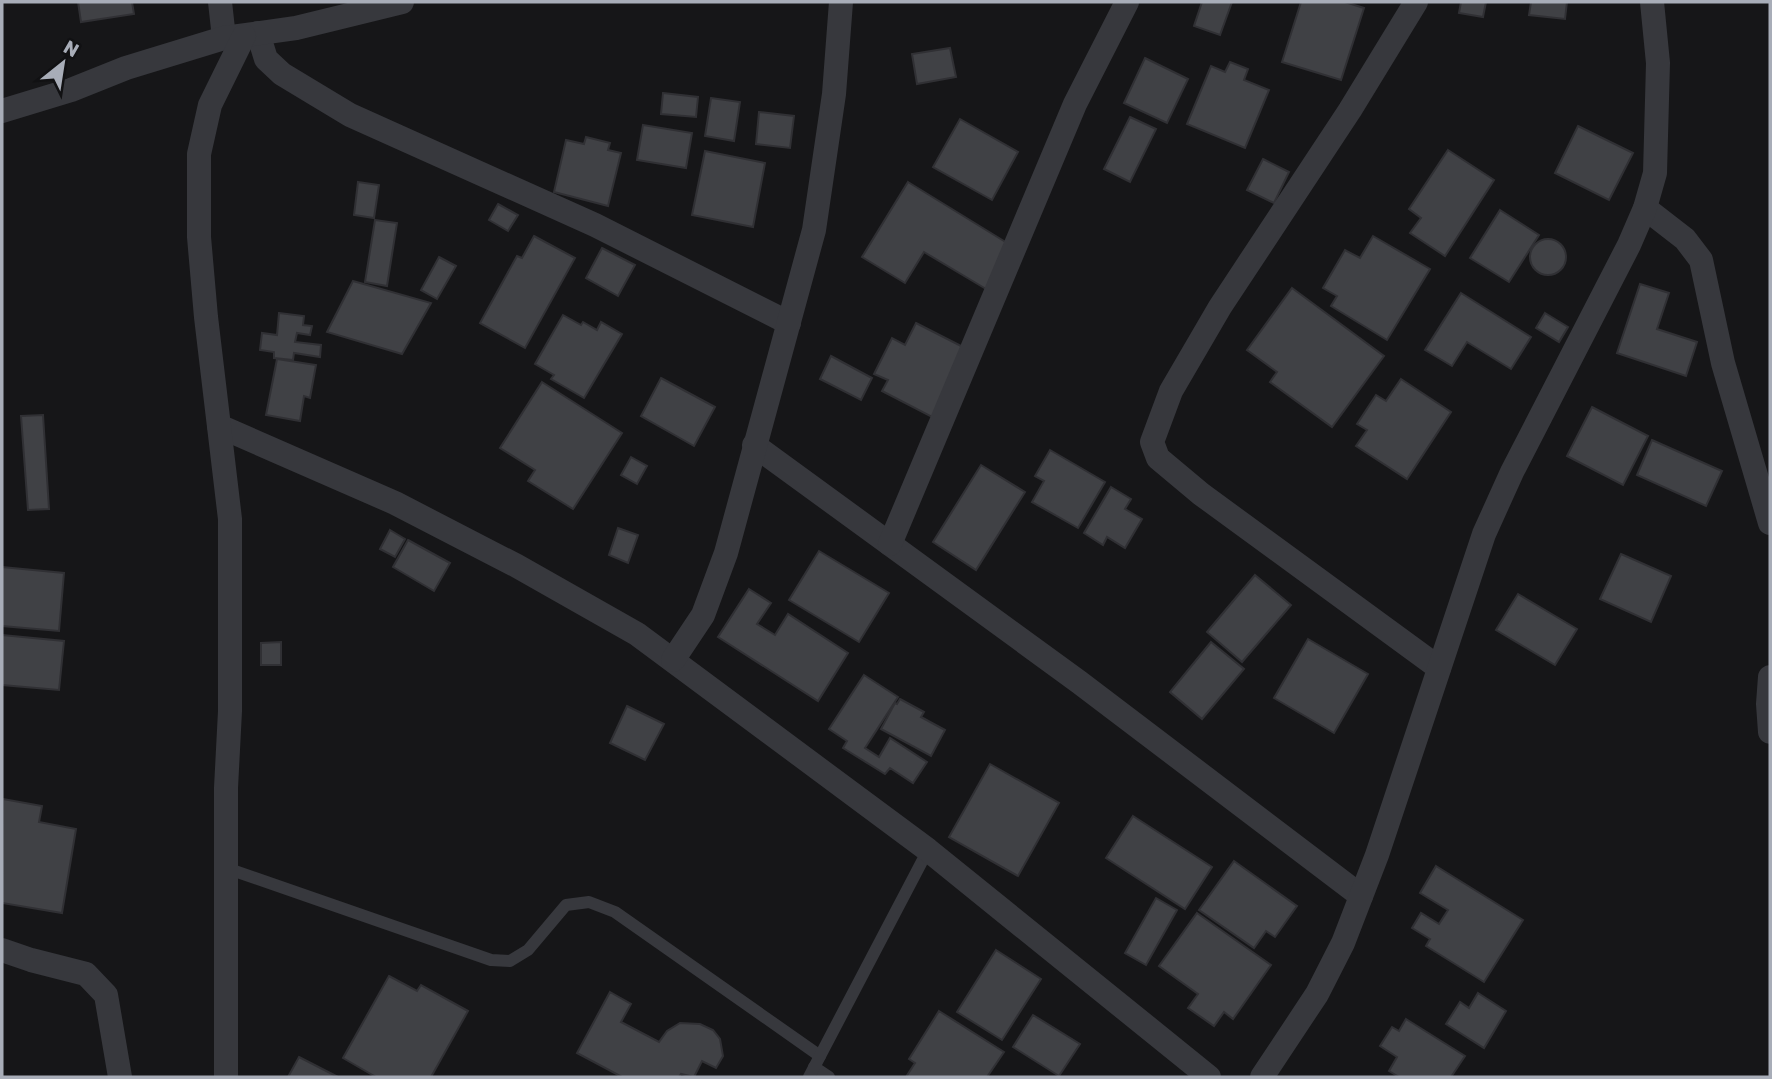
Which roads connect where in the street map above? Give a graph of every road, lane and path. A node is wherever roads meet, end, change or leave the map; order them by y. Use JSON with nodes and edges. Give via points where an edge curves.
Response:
{"nodes":[{"id":1,"x":220,"y":2,"type":"edge"},
{"id":2,"x":401,"y":2,"type":"edge"},
{"id":3,"x":841,"y":2,"type":"edge"},
{"id":4,"x":1127,"y":2,"type":"edge"},
{"id":5,"x":1416,"y":2,"type":"edge"},
{"id":6,"x":1652,"y":2,"type":"edge"},
{"id":7,"x":242,"y":36,"type":"junction"},
{"id":8,"x":2,"y":111,"type":"edge"},
{"id":9,"x":1645,"y":208,"type":"junction"},
{"id":10,"x":789,"y":323,"type":"junction"},
{"id":11,"x":219,"y":426,"type":"junction"},
{"id":12,"x":754,"y":445,"type":"junction"},
{"id":13,"x":1770,"y":523,"type":"edge"},
{"id":14,"x":890,"y":544,"type":"junction"},
{"id":15,"x":673,"y":660,"type":"junction"},
{"id":16,"x":1439,"y":668,"type":"junction"},
{"id":17,"x":1770,"y":677,"type":"edge"},
{"id":18,"x":1770,"y":732,"type":"edge"},
{"id":19,"x":928,"y":850,"type":"junction"},
{"id":20,"x":226,"y":868,"type":"junction"},
{"id":21,"x":1361,"y":896,"type":"junction"},
{"id":22,"x":2,"y":950,"type":"edge"},
{"id":23,"x":815,"y":1067,"type":"edge"},
{"id":24,"x":120,"y":1077,"type":"edge"},
{"id":25,"x":226,"y":1077,"type":"edge"},
{"id":26,"x":829,"y":1077,"type":"edge"},
{"id":27,"x":1209,"y":1077,"type":"edge"},
{"id":28,"x":1262,"y":1077,"type":"edge"}],
"edges":[{"from":1,"to":7,"type":"street"},
{"from":2,"to":7,"type":"street"},
{"from":3,"to":10,"type":"street","via":[[834,94],[814,230]]},
{"from":4,"to":14,"type":"street","via":[[1075,104]]},
{"from":5,"to":16,"type":"street","via":[[1220,307],[1171,391],[1152,442],[1158,458],[1201,494]]},
{"from":6,"to":9,"type":"street","via":[[1658,63],[1655,173]]},
{"from":7,"to":8,"type":"street","via":[[126,68]]},
{"from":7,"to":10,"type":"street","via":[[282,74],[350,115],[595,225]]},
{"from":7,"to":11,"type":"street","via":[[210,105],[199,154],[198,237]]},
{"from":9,"to":13,"type":"street","via":[[1685,239],[1701,260],[1723,363]]},
{"from":9,"to":16,"type":"street","via":[[1497,503]]},
{"from":10,"to":12,"type":"street"},
{"from":11,"to":15,"type":"street","via":[[419,515],[637,634]]},
{"from":11,"to":20,"type":"street","via":[[230,519]]},
{"from":12,"to":14,"type":"street"},
{"from":12,"to":15,"type":"street","via":[[726,553],[703,615]]},
{"from":14,"to":21,"type":"street"},
{"from":15,"to":19,"type":"street"},
{"from":16,"to":21,"type":"street"},
{"from":17,"to":18,"type":"street"},
{"from":19,"to":23,"type":"lane"},
{"from":19,"to":27,"type":"street"},
{"from":20,"to":23,"type":"lane","via":[[491,960],[510,961],[528,950],[566,905],[589,902],[615,912]]},
{"from":20,"to":25,"type":"street"},
{"from":21,"to":28,"type":"street","via":[[1317,994]]},
{"from":22,"to":24,"type":"street","via":[[86,974],[106,995]]},
{"from":23,"to":26,"type":"lane"}]}
